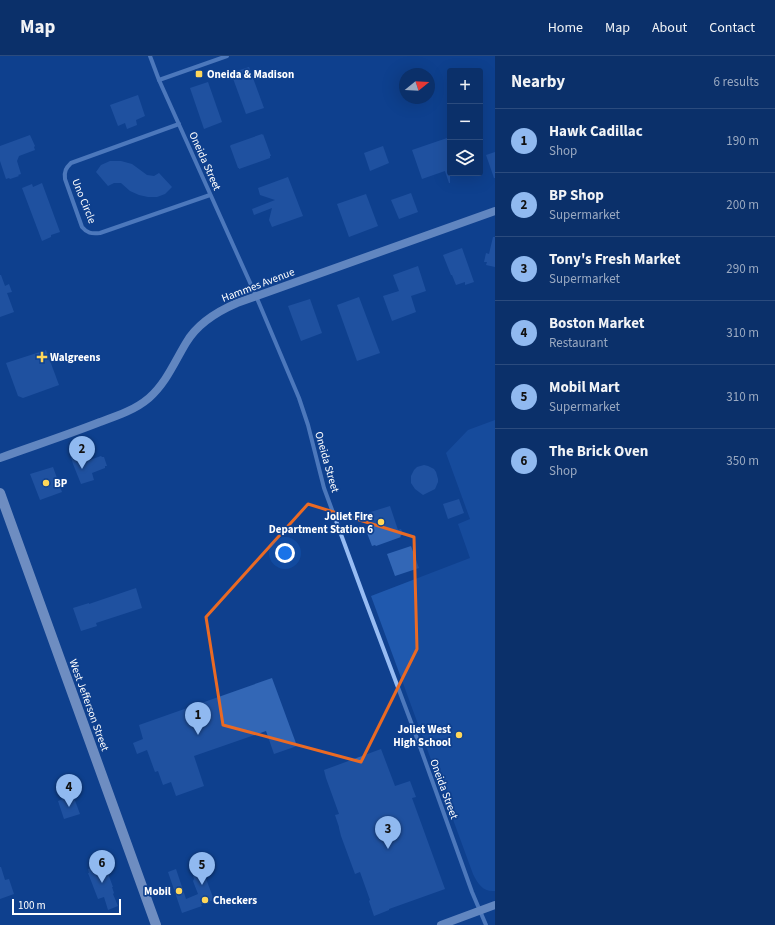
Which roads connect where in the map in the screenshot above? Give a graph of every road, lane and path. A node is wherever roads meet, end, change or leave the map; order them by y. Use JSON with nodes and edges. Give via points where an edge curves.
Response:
{"nodes":[{"id":1,"x":150,"y":56,"type":"edge"},
{"id":2,"x":227,"y":56,"type":"edge"},
{"id":3,"x":159,"y":80,"type":"junction"},
{"id":4,"x":179,"y":124,"type":"junction"},
{"id":5,"x":210,"y":195,"type":"junction"},
{"id":6,"x":495,"y":211,"type":"edge"},
{"id":7,"x":256,"y":296,"type":"junction"},
{"id":8,"x":0,"y":458,"type":"edge"},
{"id":9,"x":0,"y":493,"type":"edge"},
{"id":10,"x":495,"y":905,"type":"edge"},
{"id":11,"x":480,"y":910,"type":"junction"},
{"id":12,"x":156,"y":925,"type":"edge"},
{"id":13,"x":441,"y":925,"type":"edge"},
{"id":14,"x":486,"y":925,"type":"edge"}],
"edges":[{"from":1,"to":3,"type":"street","name":"Oneida Street"},
{"from":2,"to":3,"type":"street"},
{"from":3,"to":4,"type":"street","name":"Oneida Street"},
{"from":4,"to":5,"type":"street","name":"Oneida Street"},
{"from":4,"to":5,"type":"street","name":"Uno Circle","via":[[71,163],[66,168],[65,179],[82,226],[92,234],[100,233]]},
{"from":5,"to":7,"type":"street","name":"Oneida Street"},
{"from":6,"to":7,"type":"street","name":"Hammes Avenue"},
{"from":7,"to":8,"type":"street","name":"Hammes Avenue","via":[[220,311],[198,327],[155,393],[141,404],[93,425]]},
{"from":7,"to":11,"type":"street","name":"Oneida Street","via":[[299,398],[324,488]]},
{"from":9,"to":12,"type":"main road","name":"West Jefferson Street"},
{"from":10,"to":11,"type":"street"},
{"from":11,"to":13,"type":"street"},
{"from":11,"to":14,"type":"street","name":"Oneida Street"}]}
